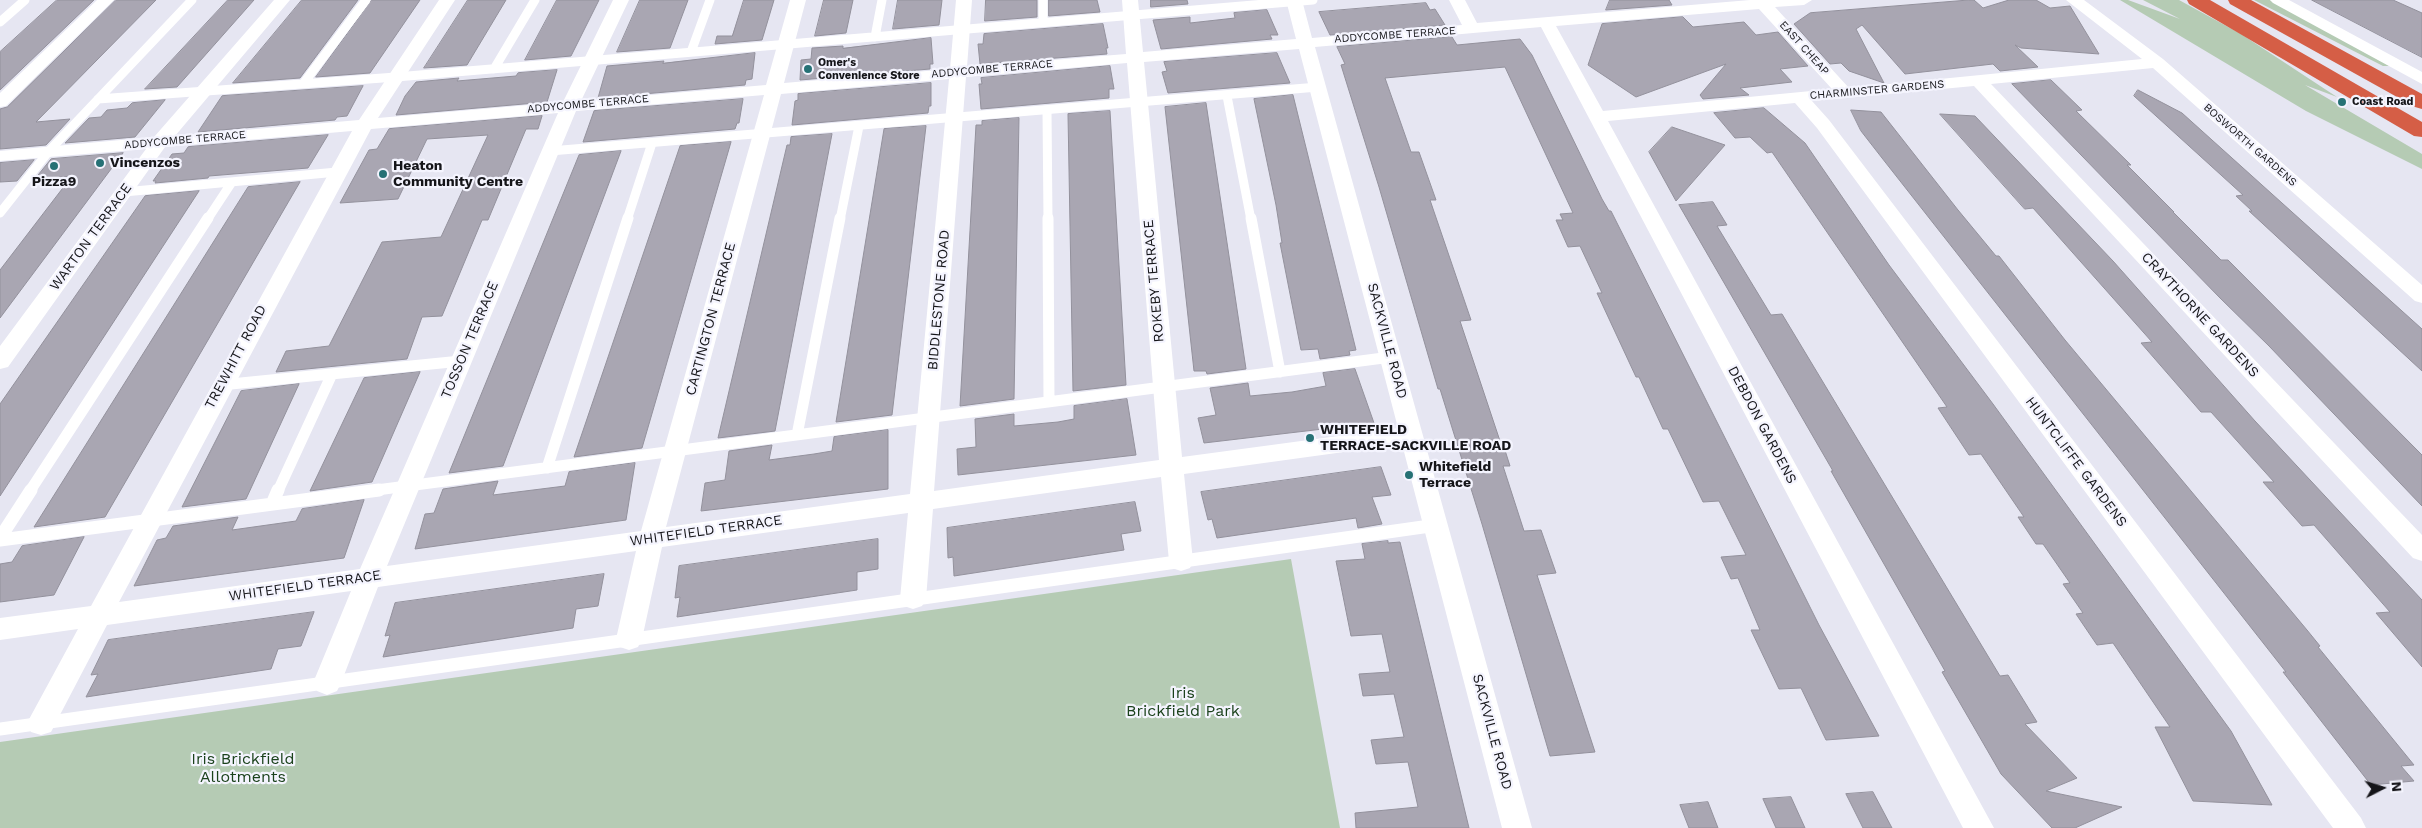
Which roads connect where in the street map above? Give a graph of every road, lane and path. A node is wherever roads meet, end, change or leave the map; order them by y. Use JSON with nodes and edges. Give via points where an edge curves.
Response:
{"nodes":[{"id":1,"x":24,"y":0,"type":"edge"},
{"id":2,"x":106,"y":0,"type":"edge"},
{"id":3,"x":192,"y":0,"type":"edge"},
{"id":4,"x":282,"y":0,"type":"edge"},
{"id":5,"x":366,"y":0,"type":"edge"},
{"id":6,"x":447,"y":0,"type":"edge"},
{"id":7,"x":535,"y":0,"type":"edge"},
{"id":8,"x":621,"y":0,"type":"edge"},
{"id":9,"x":710,"y":0,"type":"edge"},
{"id":10,"x":798,"y":0,"type":"edge"},
{"id":11,"x":882,"y":0,"type":"edge"},
{"id":12,"x":964,"y":0,"type":"edge"},
{"id":13,"x":1043,"y":0,"type":"edge"},
{"id":14,"x":1314,"y":0,"type":"edge"},
{"id":15,"x":1457,"y":0,"type":"edge"},
{"id":16,"x":1804,"y":0,"type":"edge"},
{"id":17,"x":2074,"y":0,"type":"edge"},
{"id":18,"x":2196,"y":0,"type":"edge"},
{"id":19,"x":2237,"y":0,"type":"edge"},
{"id":20,"x":2278,"y":0,"type":"edge"},
{"id":21,"x":1294,"y":1,"type":"edge"},
{"id":22,"x":1206,"y":4,"type":"edge"},
{"id":23,"x":1763,"y":4,"type":"junction"},
{"id":24,"x":1130,"y":7,"type":"edge"},
{"id":25,"x":0,"y":22,"type":"edge"},
{"id":26,"x":1043,"y":22,"type":"junction"},
{"id":27,"x":1546,"y":22,"type":"junction"},
{"id":28,"x":962,"y":29,"type":"junction"},
{"id":29,"x":1472,"y":29,"type":"junction"},
{"id":30,"x":875,"y":37,"type":"junction"},
{"id":31,"x":1305,"y":42,"type":"junction"},
{"id":32,"x":786,"y":44,"type":"junction"},
{"id":33,"x":691,"y":52,"type":"junction"},
{"id":34,"x":1134,"y":57,"type":"junction"},
{"id":35,"x":592,"y":60,"type":"junction"},
{"id":36,"x":2157,"y":63,"type":"junction"},
{"id":37,"x":494,"y":69,"type":"junction"},
{"id":38,"x":958,"y":72,"type":"junction"},
{"id":39,"x":396,"y":77,"type":"junction"},
{"id":40,"x":2422,"y":79,"type":"edge"},
{"id":41,"x":1978,"y":80,"type":"junction"},
{"id":42,"x":303,"y":84,"type":"junction"},
{"id":43,"x":1318,"y":87,"type":"junction"},
{"id":44,"x":774,"y":88,"type":"junction"},
{"id":45,"x":204,"y":92,"type":"junction"},
{"id":46,"x":1845,"y":93,"type":"junction"},
{"id":47,"x":1227,"y":96,"type":"junction"},
{"id":48,"x":1799,"y":97,"type":"junction"},
{"id":49,"x":98,"y":99,"type":"junction"},
{"id":50,"x":0,"y":102,"type":"edge"},
{"id":51,"x":2422,"y":103,"type":"edge"},
{"id":52,"x":1138,"y":104,"type":"junction"},
{"id":53,"x":570,"y":106,"type":"junction"},
{"id":54,"x":1047,"y":111,"type":"junction"},
{"id":55,"x":1596,"y":117,"type":"junction"},
{"id":56,"x":954,"y":118,"type":"junction"},
{"id":57,"x":365,"y":124,"type":"junction"},
{"id":58,"x":859,"y":126,"type":"junction"},
{"id":59,"x":2422,"y":131,"type":"edge"},
{"id":60,"x":762,"y":134,"type":"junction"},
{"id":61,"x":160,"y":142,"type":"junction"},
{"id":62,"x":652,"y":143,"type":"junction"},
{"id":63,"x":49,"y":151,"type":"junction"},
{"id":64,"x":550,"y":151,"type":"junction"},
{"id":65,"x":0,"y":156,"type":"edge"},
{"id":66,"x":337,"y":172,"type":"junction"},
{"id":67,"x":232,"y":182,"type":"junction"},
{"id":68,"x":124,"y":192,"type":"junction"},
{"id":69,"x":0,"y":213,"type":"edge"},
{"id":70,"x":2421,"y":295,"type":"edge"},
{"id":71,"x":1391,"y":357,"type":"junction"},
{"id":72,"x":461,"y":361,"type":"junction"},
{"id":73,"x":0,"y":362,"type":"edge"},
{"id":74,"x":1280,"y":372,"type":"junction"},
{"id":75,"x":332,"y":374,"type":"junction"},
{"id":76,"x":221,"y":386,"type":"junction"},
{"id":77,"x":1163,"y":387,"type":"junction"},
{"id":78,"x":1050,"y":402,"type":"junction"},
{"id":79,"x":929,"y":418,"type":"junction"},
{"id":80,"x":1412,"y":434,"type":"junction"},
{"id":81,"x":797,"y":435,"type":"junction"},
{"id":82,"x":675,"y":451,"type":"junction"},
{"id":83,"x":1171,"y":467,"type":"junction"},
{"id":84,"x":547,"y":468,"type":"junction"},
{"id":85,"x":408,"y":486,"type":"junction"},
{"id":86,"x":922,"y":502,"type":"junction"},
{"id":87,"x":272,"y":504,"type":"junction"},
{"id":88,"x":148,"y":520,"type":"junction"},
{"id":89,"x":1437,"y":525,"type":"junction"},
{"id":90,"x":0,"y":539,"type":"edge"},
{"id":91,"x":651,"y":539,"type":"junction"},
{"id":92,"x":2422,"y":551,"type":"edge"},
{"id":93,"x":1181,"y":561,"type":"junction"},
{"id":94,"x":369,"y":578,"type":"junction"},
{"id":95,"x":914,"y":599,"type":"junction"},
{"id":96,"x":97,"y":615,"type":"junction"},
{"id":97,"x":0,"y":629,"type":"edge"},
{"id":98,"x":629,"y":639,"type":"junction"},
{"id":99,"x":327,"y":683,"type":"junction"},
{"id":100,"x":41,"y":724,"type":"junction"},
{"id":101,"x":0,"y":729,"type":"edge"},
{"id":102,"x":1518,"y":828,"type":"edge"},
{"id":103,"x":1979,"y":828,"type":"edge"},
{"id":104,"x":2351,"y":828,"type":"edge"}],
"edges":[{"from":1,"to":25,"type":"lane"},
{"from":2,"to":50,"type":"street"},
{"from":3,"to":49,"type":"lane"},
{"from":4,"to":45,"type":"street","name":"WARTON TERRACE"},
{"from":5,"to":42,"type":"lane"},
{"from":6,"to":39,"type":"street","name":"TREWHITT ROAD"},
{"from":7,"to":37,"type":"lane"},
{"from":8,"to":35,"type":"street","name":"TOSSON TERRACE"},
{"from":9,"to":33,"type":"lane"},
{"from":10,"to":32,"type":"street","name":"CARTINGTON TERRACE"},
{"from":11,"to":30,"type":"lane"},
{"from":12,"to":28,"type":"street","name":"BIDDLESTONE ROAD"},
{"from":13,"to":26,"type":"lane"},
{"from":14,"to":21,"type":"lane"},
{"from":15,"to":29,"type":"street"},
{"from":16,"to":23,"type":"street","name":"ADDYCOMBE TERRACE"},
{"from":17,"to":36,"type":"street","name":"BOSWORTH GARDENS"},
{"from":18,"to":59,"type":"highway"},
{"from":19,"to":51,"type":"highway"},
{"from":20,"to":40,"type":"street"},
{"from":21,"to":22,"type":"lane"},
{"from":21,"to":31,"type":"street","name":"SACKVILLE ROAD"},
{"from":22,"to":24,"type":"lane"},
{"from":23,"to":27,"type":"street","name":"ADDYCOMBE TERRACE"},
{"from":23,"to":46,"type":"street","name":"EAST CHEAP"},
{"from":24,"to":26,"type":"lane"},
{"from":24,"to":34,"type":"street","name":"ROKEBY TERRACE"},
{"from":26,"to":28,"type":"lane"},
{"from":27,"to":29,"type":"street","name":"ADDYCOMBE TERRACE"},
{"from":27,"to":55,"type":"street","name":"DEBDON GARDENS"},
{"from":28,"to":30,"type":"lane"},
{"from":28,"to":38,"type":"street","name":"BIDDLESTONE ROAD"},
{"from":29,"to":31,"type":"street","name":"ADDYCOMBE TERRACE"},
{"from":30,"to":32,"type":"lane"},
{"from":31,"to":34,"type":"street","name":"ADDYCOMBE TERRACE"},
{"from":31,"to":43,"type":"street","name":"SACKVILLE ROAD"},
{"from":32,"to":33,"type":"lane"},
{"from":32,"to":44,"type":"street","name":"CARTINGTON TERRACE"},
{"from":33,"to":35,"type":"lane"},
{"from":34,"to":38,"type":"street","name":"ADDYCOMBE TERRACE"},
{"from":34,"to":52,"type":"street","name":"ROKEBY TERRACE"},
{"from":35,"to":37,"type":"lane"},
{"from":35,"to":53,"type":"street","name":"TOSSON TERRACE"},
{"from":36,"to":41,"type":"street","name":"CHARMINSTER GARDENS"},
{"from":36,"to":70,"type":"street","name":"BOSWORTH GARDENS"},
{"from":37,"to":39,"type":"lane"},
{"from":38,"to":44,"type":"street","name":"ADDYCOMBE TERRACE"},
{"from":38,"to":56,"type":"street","name":"BIDDLESTONE ROAD"},
{"from":39,"to":42,"type":"lane"},
{"from":39,"to":57,"type":"street","name":"TREWHITT ROAD"},
{"from":41,"to":46,"type":"street","name":"CHARMINSTER GARDENS"},
{"from":41,"to":92,"type":"street","name":"CRAYTHORNE GARDENS"},
{"from":42,"to":45,"type":"lane"},
{"from":43,"to":47,"type":"lane"},
{"from":43,"to":71,"type":"street","name":"SACKVILLE ROAD"},
{"from":44,"to":53,"type":"street","name":"ADDYCOMBE TERRACE"},
{"from":44,"to":60,"type":"street","name":"CARTINGTON TERRACE"},
{"from":45,"to":49,"type":"lane"},
{"from":45,"to":61,"type":"street","name":"WARTON TERRACE"},
{"from":46,"to":48,"type":"street","name":"CHARMINSTER GARDENS"},
{"from":47,"to":52,"type":"lane"},
{"from":47,"to":74,"type":"lane"},
{"from":48,"to":55,"type":"street","name":"CHARMINSTER GARDENS"},
{"from":48,"to":104,"type":"street","name":"HUNTCLIFFE GARDENS","via":[[1823,124]]},
{"from":49,"to":63,"type":"lane"},
{"from":52,"to":54,"type":"lane"},
{"from":52,"to":77,"type":"street","name":"ROKEBY TERRACE"},
{"from":53,"to":57,"type":"street","name":"ADDYCOMBE TERRACE"},
{"from":53,"to":64,"type":"street","name":"TOSSON TERRACE"},
{"from":54,"to":56,"type":"lane"},
{"from":54,"to":78,"type":"lane"},
{"from":55,"to":103,"type":"street","name":"DEBDON GARDENS"},
{"from":56,"to":58,"type":"lane"},
{"from":56,"to":79,"type":"street","name":"BIDDLESTONE ROAD"},
{"from":57,"to":61,"type":"street","name":"ADDYCOMBE TERRACE"},
{"from":57,"to":66,"type":"street","name":"TREWHITT ROAD"},
{"from":58,"to":60,"type":"lane"},
{"from":58,"to":81,"type":"lane"},
{"from":60,"to":62,"type":"lane"},
{"from":60,"to":82,"type":"street","name":"CARTINGTON TERRACE"},
{"from":61,"to":63,"type":"street","name":"ADDYCOMBE TERRACE"},
{"from":61,"to":68,"type":"street","name":"WARTON TERRACE"},
{"from":62,"to":64,"type":"lane"},
{"from":62,"to":84,"type":"lane"},
{"from":63,"to":65,"type":"street","name":"ADDYCOMBE TERRACE"},
{"from":63,"to":69,"type":"lane"},
{"from":64,"to":72,"type":"street","name":"TOSSON TERRACE"},
{"from":66,"to":67,"type":"lane"},
{"from":66,"to":76,"type":"street","name":"TREWHITT ROAD"},
{"from":67,"to":68,"type":"lane"},
{"from":67,"to":90,"type":"lane"},
{"from":68,"to":73,"type":"street","name":"WARTON TERRACE"},
{"from":71,"to":74,"type":"lane"},
{"from":71,"to":80,"type":"street","name":"SACKVILLE ROAD"},
{"from":72,"to":75,"type":"lane"},
{"from":72,"to":85,"type":"street","name":"TOSSON TERRACE"},
{"from":74,"to":77,"type":"lane"},
{"from":75,"to":76,"type":"lane"},
{"from":75,"to":87,"type":"lane"},
{"from":76,"to":88,"type":"street","name":"TREWHITT ROAD"},
{"from":77,"to":78,"type":"lane"},
{"from":77,"to":83,"type":"street","name":"ROKEBY TERRACE"},
{"from":78,"to":79,"type":"lane"},
{"from":79,"to":81,"type":"lane"},
{"from":79,"to":86,"type":"street","name":"BIDDLESTONE ROAD"},
{"from":80,"to":83,"type":"street","name":"WHITEFIELD TERRACE"},
{"from":80,"to":89,"type":"street","name":"SACKVILLE ROAD"},
{"from":81,"to":82,"type":"lane"},
{"from":82,"to":84,"type":"lane"},
{"from":82,"to":91,"type":"street","name":"CARTINGTON TERRACE"},
{"from":83,"to":86,"type":"street","name":"WHITEFIELD TERRACE"},
{"from":83,"to":93,"type":"street","name":"ROKEBY TERRACE"},
{"from":84,"to":85,"type":"lane"},
{"from":85,"to":87,"type":"lane"},
{"from":85,"to":94,"type":"street","name":"TOSSON TERRACE"},
{"from":86,"to":91,"type":"street","name":"WHITEFIELD TERRACE"},
{"from":86,"to":95,"type":"street","name":"BIDDLESTONE ROAD"},
{"from":87,"to":88,"type":"lane"},
{"from":88,"to":90,"type":"lane"},
{"from":88,"to":96,"type":"street","name":"TREWHITT ROAD"},
{"from":89,"to":93,"type":"lane"},
{"from":89,"to":102,"type":"street","name":"SACKVILLE ROAD"},
{"from":91,"to":94,"type":"street","name":"WHITEFIELD TERRACE"},
{"from":91,"to":98,"type":"street","name":"CARTINGTON TERRACE"},
{"from":93,"to":95,"type":"lane"},
{"from":94,"to":96,"type":"street","name":"WHITEFIELD TERRACE"},
{"from":94,"to":99,"type":"street","name":"TOSSON TERRACE"},
{"from":95,"to":98,"type":"lane"},
{"from":96,"to":97,"type":"street","name":"WHITEFIELD TERRACE"},
{"from":96,"to":100,"type":"street","name":"TREWHITT ROAD"},
{"from":98,"to":99,"type":"lane"},
{"from":99,"to":100,"type":"lane"},
{"from":100,"to":101,"type":"lane"}]}
